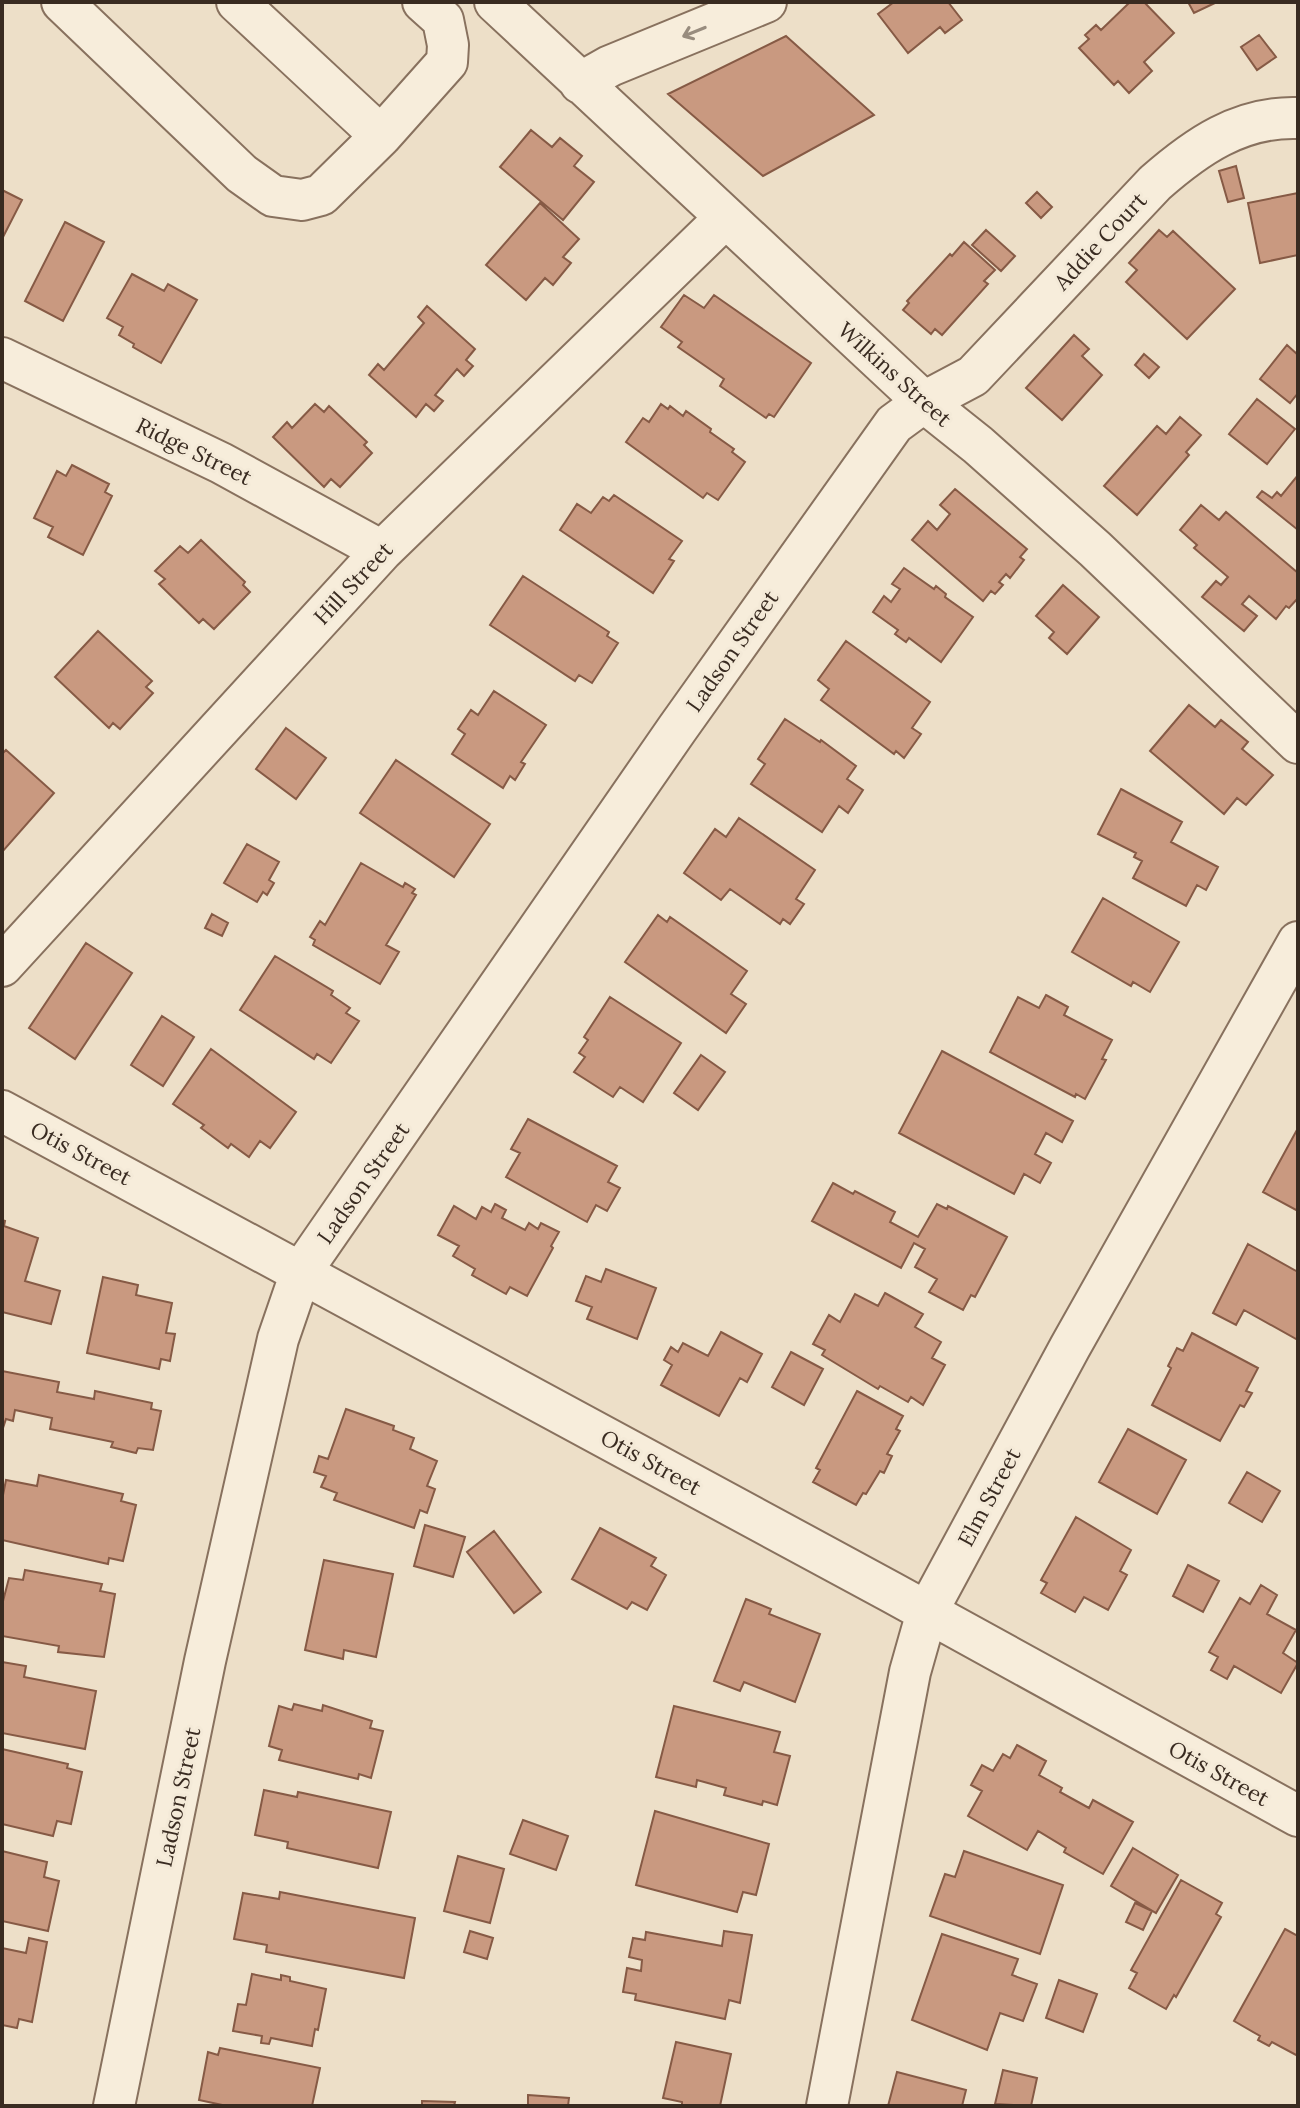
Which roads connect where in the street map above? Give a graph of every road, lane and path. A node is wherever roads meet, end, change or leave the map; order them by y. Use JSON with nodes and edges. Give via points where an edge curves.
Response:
{"nodes":[{"id":1,"x":62,"y":2,"type":"edge"},
{"id":2,"x":237,"y":2,"type":"edge"},
{"id":3,"x":495,"y":2,"type":"edge"},
{"id":4,"x":766,"y":2,"type":"edge"},
{"id":5,"x":442,"y":8,"type":"edge"},
{"id":6,"x":580,"y":83,"type":"junction"},
{"id":7,"x":1298,"y":118,"type":"edge"},
{"id":8,"x":381,"y":136,"type":"junction"},
{"id":9,"x":725,"y":218,"type":"junction"},
{"id":10,"x":2,"y":358,"type":"edge"},
{"id":11,"x":924,"y":402,"type":"junction"},
{"id":12,"x":382,"y":551,"type":"junction"},
{"id":13,"x":1292,"y":724,"type":"edge"},
{"id":14,"x":1298,"y":942,"type":"edge"},
{"id":15,"x":2,"y":966,"type":"edge"},
{"id":16,"x":2,"y":1111,"type":"edge"},
{"id":17,"x":301,"y":1272,"type":"junction"},
{"id":18,"x":927,"y":1612,"type":"junction"},
{"id":19,"x":1298,"y":1816,"type":"edge"},
{"id":20,"x":114,"y":2106,"type":"edge"},
{"id":21,"x":827,"y":2106,"type":"edge"}],
"edges":[{"from":1,"to":8,"type":"street","via":[[242,174],[273,196],[302,200],[321,195]]},
{"from":2,"to":8,"type":"street"},
{"from":3,"to":6,"type":"street","name":"Wilkins Street"},
{"from":4,"to":6,"type":"street","one_way":true},
{"from":5,"to":8,"type":"street","via":[[447,62]]},
{"from":6,"to":9,"type":"street","name":"Wilkins Street"},
{"from":7,"to":11,"type":"street","name":"Addie Court","via":[[1250,123],[1185,156],[973,376]]},
{"from":9,"to":11,"type":"street","name":"Wilkins Street"},
{"from":9,"to":12,"type":"street","name":"Hill Street"},
{"from":10,"to":12,"type":"street","name":"Ridge Street","via":[[221,463]]},
{"from":11,"to":13,"type":"street","name":"Wilkins Street"},
{"from":11,"to":17,"type":"street","name":"Ladson Street","via":[[885,436]]},
{"from":12,"to":15,"type":"street","name":"Hill Street"},
{"from":14,"to":18,"type":"street","name":"Elm Street"},
{"from":16,"to":17,"type":"street","name":"Otis Street"},
{"from":17,"to":18,"type":"street","name":"Otis Street"},
{"from":17,"to":20,"type":"street","name":"Ladson Street","via":[[278,1339],[212,1631]]},
{"from":18,"to":19,"type":"street","name":"Otis Street"},
{"from":18,"to":21,"type":"street","name":"Elm Street","via":[[910,1672]]}]}
